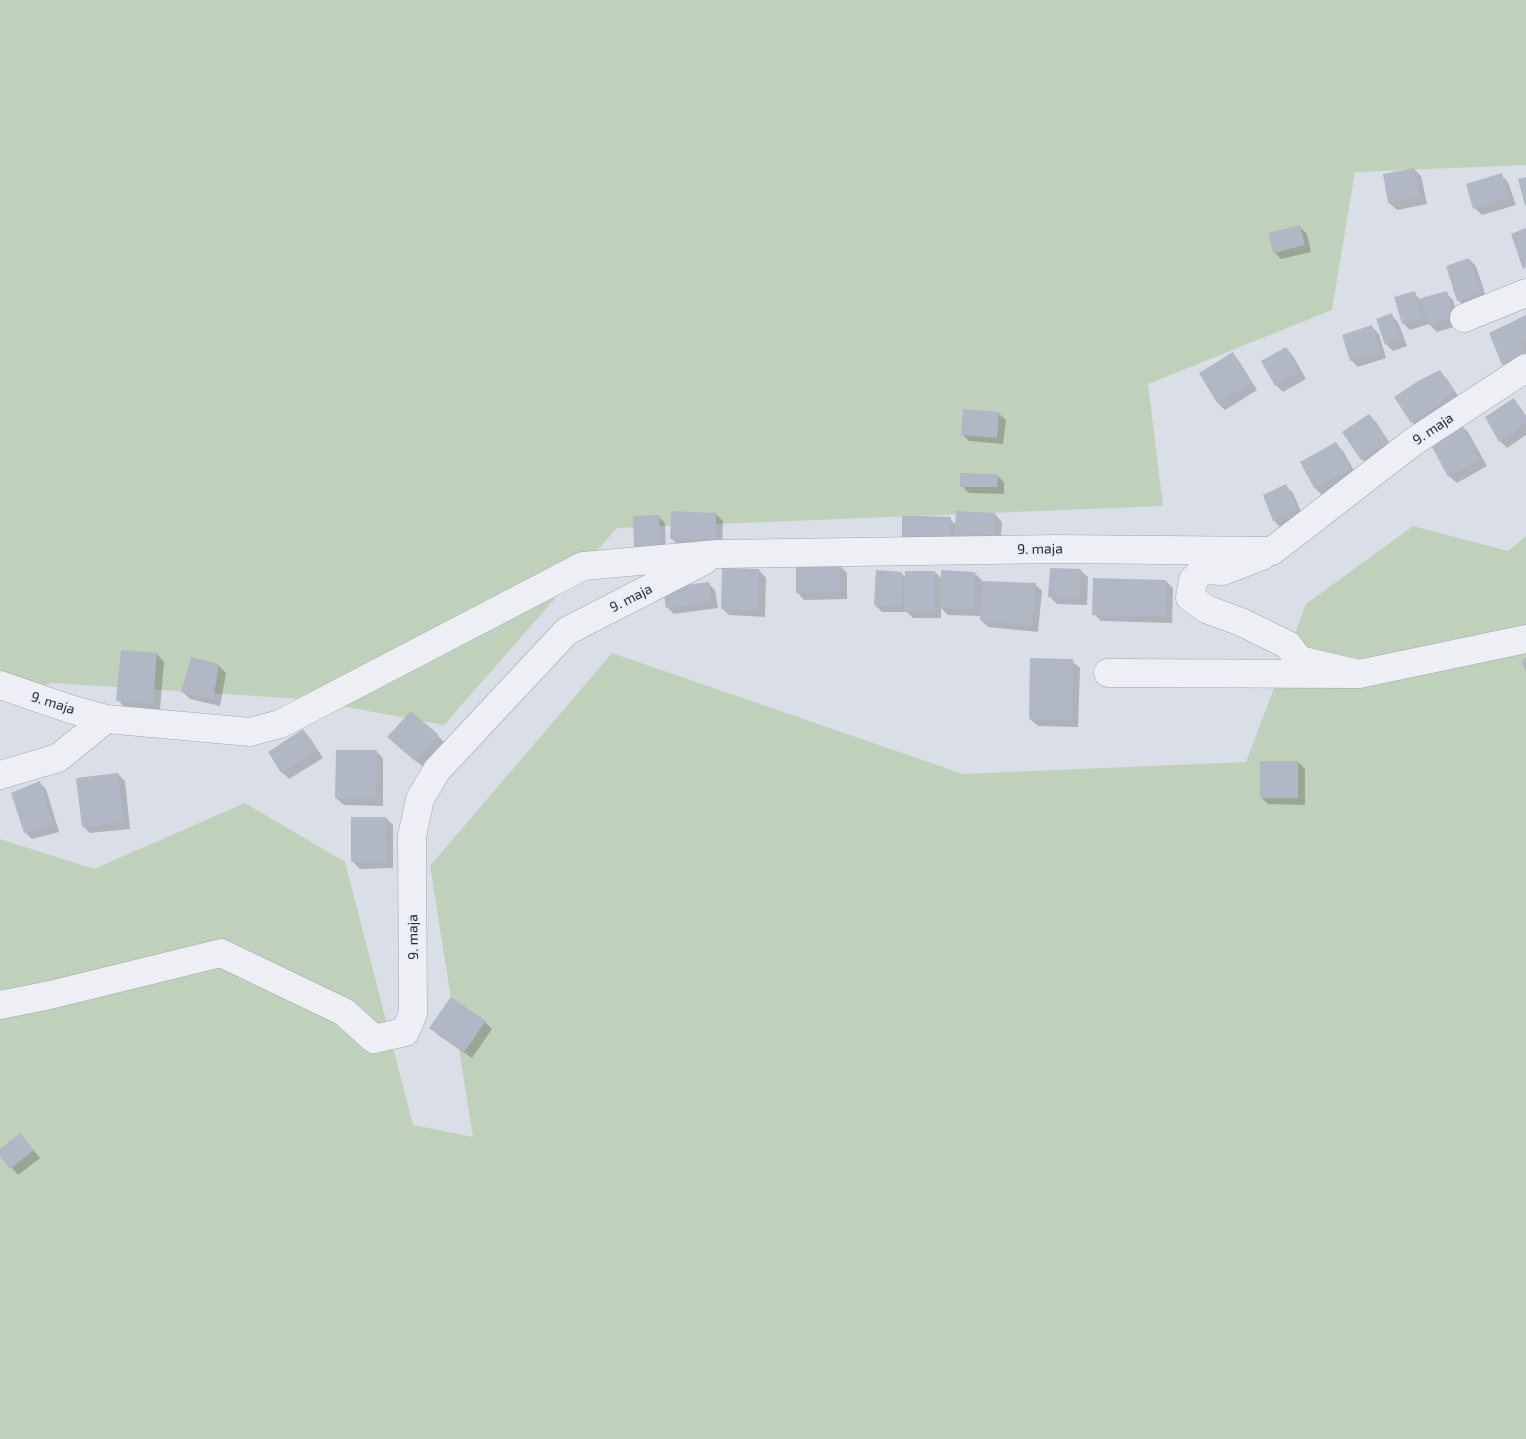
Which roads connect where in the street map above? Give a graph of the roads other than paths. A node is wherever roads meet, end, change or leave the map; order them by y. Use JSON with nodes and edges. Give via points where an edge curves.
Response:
{"nodes":[{"id":1,"x":1526,"y":293,"type":"edge"},
{"id":2,"x":1464,"y":318,"type":"dead end"},
{"id":3,"x":1526,"y":368,"type":"edge"},
{"id":4,"x":1272,"y":551,"type":"junction"},
{"id":5,"x":718,"y":554,"type":"junction"},
{"id":6,"x":1526,"y":639,"type":"edge"},
{"id":7,"x":1108,"y":673,"type":"dead end"},
{"id":8,"x":1359,"y":674,"type":"junction"},
{"id":9,"x":0,"y":685,"type":"edge"},
{"id":10,"x":106,"y":719,"type":"junction"},
{"id":11,"x":0,"y":775,"type":"edge"},
{"id":12,"x":0,"y":1005,"type":"edge"}],
"edges":[{"from":1,"to":2,"type":"street"},
{"from":3,"to":4,"type":"street","name":"9. maja","via":[[1413,442]]},
{"from":4,"to":5,"type":"street","name":"9. maja","via":[[1057,549]]},
{"from":4,"to":8,"type":"street","name":"9. maja","via":[[1223,571],[1203,570],[1193,580],[1190,597],[1206,609],[1288,645],[1299,660]]},
{"from":5,"to":10,"type":"street","name":"9. maja","via":[[583,566],[280,724],[250,732]]},
{"from":5,"to":12,"type":"street","name":"9. maja","via":[[567,631],[437,770],[420,799],[412,836],[414,1014],[405,1032],[374,1039],[344,1012],[221,953]]},
{"from":6,"to":8,"type":"street","name":"9. maja"},
{"from":7,"to":8,"type":"street","name":"9. maja"},
{"from":9,"to":10,"type":"street","name":"9. maja"},
{"from":10,"to":11,"type":"street","via":[[58,758]]}]}
